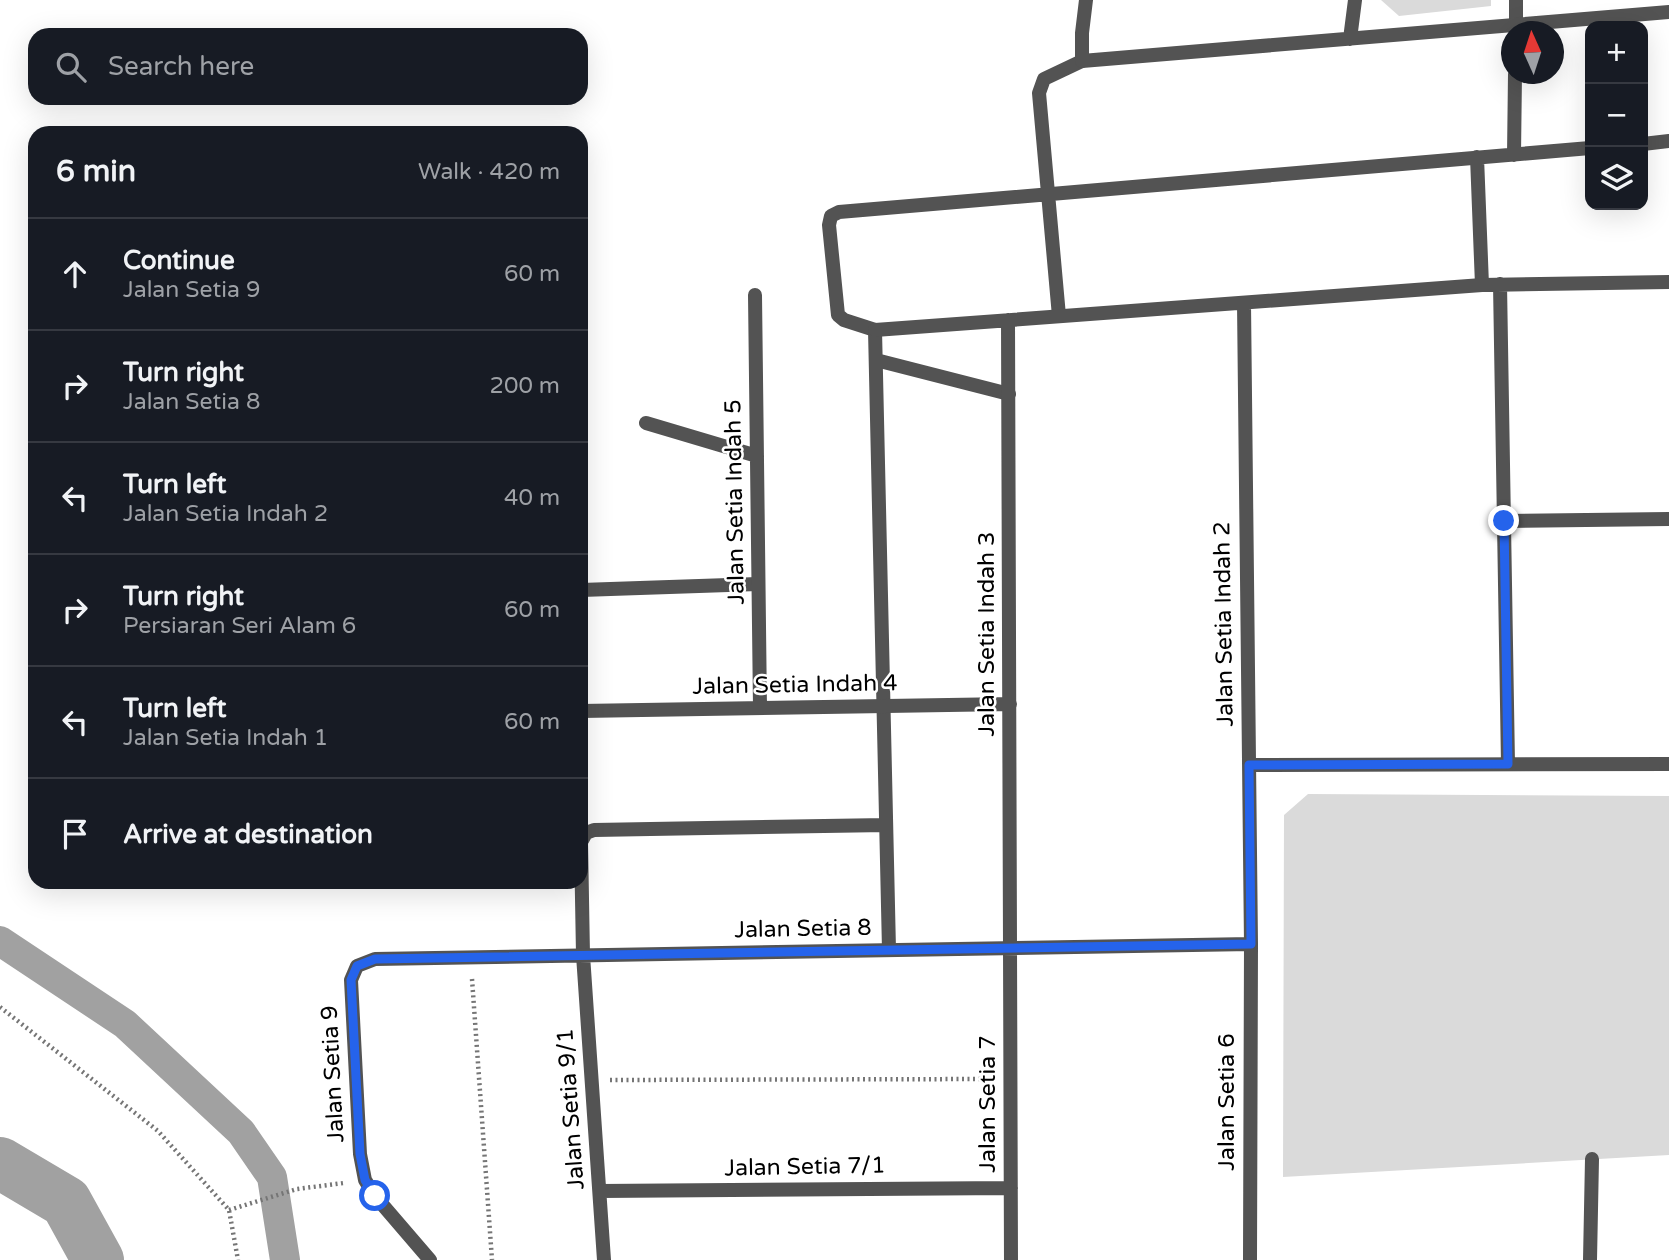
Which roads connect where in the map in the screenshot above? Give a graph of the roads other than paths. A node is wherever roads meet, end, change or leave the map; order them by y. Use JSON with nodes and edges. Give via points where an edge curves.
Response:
{"nodes":[{"id":1,"x":1086,"y":0,"type":"edge"},
{"id":2,"x":1355,"y":0,"type":"edge"},
{"id":3,"x":1516,"y":0,"type":"edge"},
{"id":4,"x":1669,"y":12,"type":"edge"},
{"id":5,"x":1516,"y":21,"type":"edge"},
{"id":6,"x":1564,"y":23,"type":"edge"},
{"id":7,"x":1501,"y":29,"type":"edge"},
{"id":8,"x":1350,"y":39,"type":"junction"},
{"id":9,"x":1082,"y":61,"type":"junction"},
{"id":10,"x":1515,"y":84,"type":"edge"},
{"id":11,"x":1669,"y":141,"type":"edge"},
{"id":12,"x":1648,"y":143,"type":"edge"},
{"id":13,"x":1585,"y":148,"type":"edge"},
{"id":14,"x":1514,"y":155,"type":"junction"},
{"id":15,"x":1477,"y":158,"type":"junction"},
{"id":16,"x":1048,"y":194,"type":"junction"},
{"id":17,"x":1669,"y":282,"type":"edge"},
{"id":18,"x":1500,"y":284,"type":"junction"},
{"id":19,"x":1482,"y":285,"type":"junction"},
{"id":20,"x":755,"y":295,"type":"dead end"},
{"id":21,"x":1244,"y":303,"type":"junction"},
{"id":22,"x":1059,"y":316,"type":"junction"},
{"id":23,"x":1009,"y":320,"type":"junction"},
{"id":24,"x":875,"y":330,"type":"junction"},
{"id":25,"x":876,"y":360,"type":"junction"},
{"id":26,"x":1009,"y":394,"type":"junction"},
{"id":27,"x":646,"y":423,"type":"dead end"},
{"id":28,"x":757,"y":456,"type":"junction"},
{"id":29,"x":1669,"y":519,"type":"edge"},
{"id":30,"x":1504,"y":521,"type":"junction"},
{"id":31,"x":758,"y":584,"type":"junction"},
{"id":32,"x":588,"y":590,"type":"edge"},
{"id":33,"x":1010,"y":704,"type":"junction"},
{"id":34,"x":884,"y":706,"type":"junction"},
{"id":35,"x":760,"y":708,"type":"junction"},
{"id":36,"x":588,"y":711,"type":"edge"},
{"id":37,"x":1508,"y":764,"type":"junction"},
{"id":38,"x":1669,"y":764,"type":"edge"},
{"id":39,"x":1249,"y":765,"type":"junction"},
{"id":40,"x":886,"y":825,"type":"junction"},
{"id":41,"x":588,"y":832,"type":"edge"},
{"id":42,"x":582,"y":889,"type":"edge"},
{"id":43,"x":1251,"y":944,"type":"junction"},
{"id":44,"x":1011,"y":948,"type":"junction"},
{"id":45,"x":888,"y":950,"type":"junction"},
{"id":46,"x":583,"y":955,"type":"junction"},
{"id":47,"x":357,"y":966,"type":"joint"},
{"id":48,"x":1592,"y":1159,"type":"dead end"},
{"id":49,"x":1011,"y":1188,"type":"junction"},
{"id":50,"x":600,"y":1191,"type":"junction"},
{"id":51,"x":430,"y":1260,"type":"edge"},
{"id":52,"x":604,"y":1260,"type":"edge"},
{"id":53,"x":1011,"y":1260,"type":"edge"},
{"id":54,"x":1250,"y":1260,"type":"edge"},
{"id":55,"x":1590,"y":1260,"type":"edge"}],
"edges":[{"from":1,"to":9,"type":"street"},
{"from":2,"to":8,"type":"street"},
{"from":3,"to":5,"type":"street"},
{"from":4,"to":6,"type":"street"},
{"from":7,"to":8,"type":"street"},
{"from":8,"to":9,"type":"street"},
{"from":9,"to":16,"type":"street","via":[[1040,85]]},
{"from":10,"to":14,"type":"street"},
{"from":11,"to":12,"type":"street"},
{"from":13,"to":14,"type":"street"},
{"from":14,"to":15,"type":"street"},
{"from":15,"to":16,"type":"street"},
{"from":15,"to":19,"type":"street"},
{"from":16,"to":22,"type":"street"},
{"from":16,"to":24,"type":"street","via":[[834,213],[829,225],[838,315]]},
{"from":17,"to":18,"type":"street"},
{"from":18,"to":19,"type":"street"},
{"from":18,"to":30,"type":"street"},
{"from":19,"to":21,"type":"street"},
{"from":20,"to":28,"type":"street","name":"Jalan Setia Indah 5"},
{"from":21,"to":22,"type":"street"},
{"from":21,"to":39,"type":"street","name":"Jalan Setia Indah 2"},
{"from":22,"to":23,"type":"street"},
{"from":23,"to":24,"type":"street"},
{"from":23,"to":26,"type":"street","name":"Jalan Setia Indah 3"},
{"from":24,"to":25,"type":"street"},
{"from":25,"to":26,"type":"street"},
{"from":25,"to":34,"type":"street"},
{"from":26,"to":33,"type":"street","name":"Jalan Setia Indah 3"},
{"from":27,"to":28,"type":"street"},
{"from":28,"to":31,"type":"street","name":"Jalan Setia Indah 5"},
{"from":29,"to":30,"type":"street"},
{"from":30,"to":37,"type":"street"},
{"from":31,"to":32,"type":"street"},
{"from":31,"to":35,"type":"street","name":"Jalan Setia Indah 5"},
{"from":33,"to":34,"type":"street","name":"Jalan Setia Indah 4"},
{"from":33,"to":44,"type":"street","name":"Jalan Setia Indah 3"},
{"from":34,"to":35,"type":"street","name":"Jalan Setia Indah 4"},
{"from":34,"to":40,"type":"street"},
{"from":35,"to":36,"type":"street","name":"Jalan Setia Indah 4"},
{"from":37,"to":38,"type":"street"},
{"from":37,"to":39,"type":"street"},
{"from":39,"to":43,"type":"street","name":"Jalan Setia Indah 2"},
{"from":40,"to":41,"type":"street","name":"Jalan Setia 9/1"},
{"from":40,"to":45,"type":"street"},
{"from":42,"to":46,"type":"street","name":"Jalan Setia 9/1"},
{"from":43,"to":44,"type":"street","name":"Jalan Setia 8"},
{"from":43,"to":54,"type":"street","name":"Jalan Setia 6"},
{"from":44,"to":45,"type":"street","name":"Jalan Setia 8"},
{"from":44,"to":49,"type":"street","name":"Jalan Setia 7"},
{"from":45,"to":46,"type":"street","name":"Jalan Setia 8"},
{"from":46,"to":47,"type":"street","name":"Jalan Setia 8","via":[[375,959]]},
{"from":46,"to":50,"type":"street","name":"Jalan Setia 9/1"},
{"from":47,"to":51,"type":"street","name":"Jalan Setia 9","via":[[351,980],[365,1180]]},
{"from":48,"to":55,"type":"street"},
{"from":49,"to":50,"type":"street","name":"Jalan Setia 7/1"},
{"from":49,"to":53,"type":"street","name":"Jalan Setia 7"},
{"from":50,"to":52,"type":"street","name":"Jalan Setia 9/1"}]}
